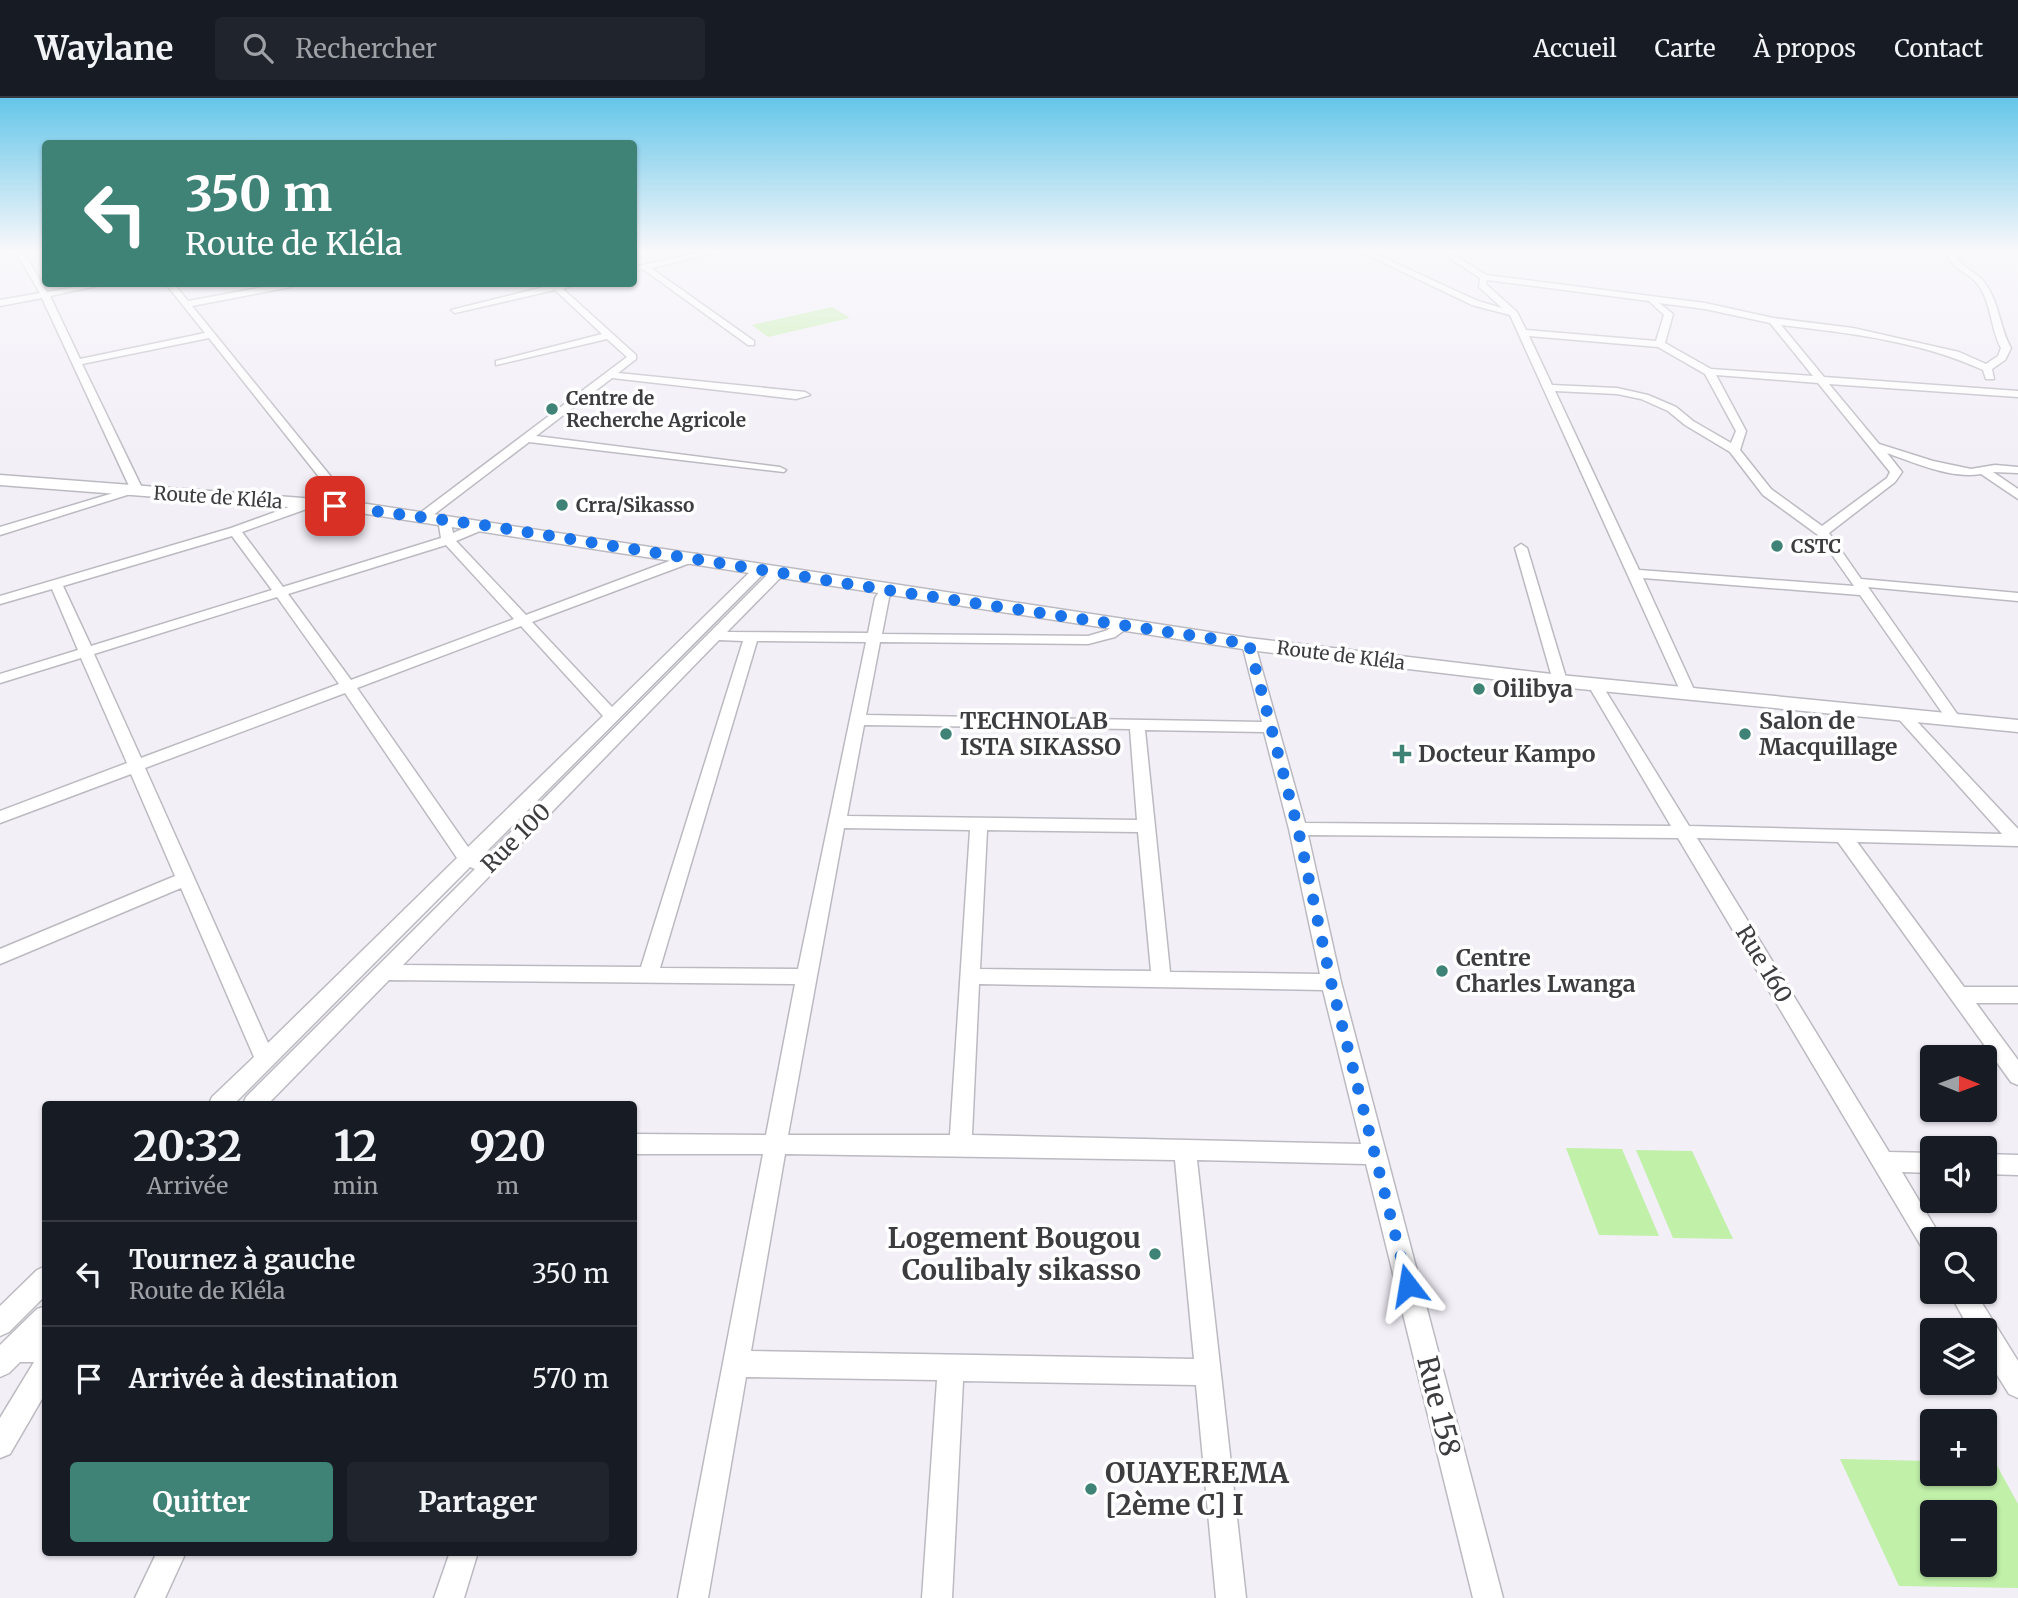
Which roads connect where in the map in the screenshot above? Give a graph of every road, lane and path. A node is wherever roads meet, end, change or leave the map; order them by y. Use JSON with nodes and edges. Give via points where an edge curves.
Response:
{"nodes":[{"id":1,"x":57,"y":321,"type":"edge"},
{"id":2,"x":200,"y":321,"type":"edge"},
{"id":3,"x":594,"y":321,"type":"edge"},
{"id":4,"x":721,"y":321,"type":"edge"},
{"id":5,"x":1517,"y":321,"type":"edge"},
{"id":6,"x":1667,"y":321,"type":"edge"},
{"id":7,"x":1773,"y":321,"type":"joint"},
{"id":8,"x":1998,"y":321,"type":"edge"},
{"id":9,"x":1523,"y":333,"type":"junction"},
{"id":10,"x":210,"y":335,"type":"junction"},
{"id":11,"x":610,"y":335,"type":"junction"},
{"id":12,"x":751,"y":343,"type":"dead end"},
{"id":13,"x":1660,"y":344,"type":"junction"},
{"id":14,"x":77,"y":362,"type":"junction"},
{"id":15,"x":499,"y":363,"type":"dead end"},
{"id":16,"x":1987,"y":368,"type":"junction"},
{"id":17,"x":1709,"y":372,"type":"junction"},
{"id":18,"x":611,"y":375,"type":"junction"},
{"id":19,"x":1821,"y":380,"type":"junction"},
{"id":20,"x":1549,"y":388,"type":"junction"},
{"id":21,"x":1988,"y":392,"type":"junction"},
{"id":22,"x":2018,"y":394,"type":"edge"},
{"id":23,"x":805,"y":395,"type":"dead end"},
{"id":24,"x":527,"y":438,"type":"junction"},
{"id":25,"x":1875,"y":446,"type":"junction"},
{"id":26,"x":1734,"y":450,"type":"junction"},
{"id":27,"x":780,"y":470,"type":"dead end"},
{"id":28,"x":2018,"y":470,"type":"edge"},
{"id":29,"x":1985,"y":471,"type":"junction"},
{"id":30,"x":0,"y":480,"type":"edge"},
{"id":31,"x":137,"y":491,"type":"junction"},
{"id":32,"x":2018,"y":495,"type":"edge"},
{"id":33,"x":308,"y":504,"type":"junction"},
{"id":34,"x":335,"y":506,"type":"junction"},
{"id":35,"x":424,"y":516,"type":"junction"},
{"id":36,"x":444,"y":519,"type":"junction"},
{"id":37,"x":483,"y":525,"type":"junction"},
{"id":38,"x":0,"y":531,"type":"edge"},
{"id":39,"x":235,"y":531,"type":"junction"},
{"id":40,"x":1822,"y":532,"type":"junction"},
{"id":41,"x":448,"y":540,"type":"junction"},
{"id":42,"x":1521,"y":548,"type":"dead end"},
{"id":43,"x":693,"y":558,"type":"junction"},
{"id":44,"x":769,"y":570,"type":"junction"},
{"id":45,"x":1632,"y":573,"type":"junction"},
{"id":46,"x":56,"y":584,"type":"junction"},
{"id":47,"x":1858,"y":587,"type":"junction"},
{"id":48,"x":278,"y":590,"type":"junction"},
{"id":49,"x":887,"y":590,"type":"junction"},
{"id":50,"x":2018,"y":597,"type":"edge"},
{"id":51,"x":0,"y":600,"type":"edge"},
{"id":52,"x":524,"y":622,"type":"junction"},
{"id":53,"x":1124,"y":625,"type":"junction"},
{"id":54,"x":715,"y":636,"type":"junction"},
{"id":55,"x":874,"y":636,"type":"junction"},
{"id":56,"x":751,"y":637,"type":"junction"},
{"id":57,"x":1249,"y":644,"type":"junction"},
{"id":58,"x":86,"y":651,"type":"junction"},
{"id":59,"x":0,"y":679,"type":"edge"},
{"id":60,"x":1560,"y":681,"type":"junction"},
{"id":61,"x":1595,"y":685,"type":"junction"},
{"id":62,"x":349,"y":687,"type":"junction"},
{"id":63,"x":1688,"y":694,"type":"junction"},
{"id":64,"x":1904,"y":716,"type":"junction"},
{"id":65,"x":613,"y":717,"type":"junction"},
{"id":66,"x":857,"y":720,"type":"junction"},
{"id":67,"x":1955,"y":721,"type":"junction"},
{"id":68,"x":1137,"y":725,"type":"junction"},
{"id":69,"x":2018,"y":726,"type":"edge"},
{"id":70,"x":1272,"y":727,"type":"junction"},
{"id":71,"x":136,"y":767,"type":"junction"},
{"id":72,"x":0,"y":817,"type":"edge"},
{"id":73,"x":837,"y":822,"type":"junction"},
{"id":74,"x":979,"y":823,"type":"junction"},
{"id":75,"x":1147,"y":826,"type":"junction"},
{"id":76,"x":1298,"y":829,"type":"junction"},
{"id":77,"x":1684,"y":832,"type":"junction"},
{"id":78,"x":1843,"y":836,"type":"junction"},
{"id":79,"x":468,"y":860,"type":"junction"},
{"id":80,"x":490,"y":866,"type":"junction"},
{"id":81,"x":185,"y":879,"type":"junction"},
{"id":82,"x":0,"y":957,"type":"edge"},
{"id":83,"x":383,"y":972,"type":"junction"},
{"id":84,"x":648,"y":976,"type":"junction"},
{"id":85,"x":971,"y":976,"type":"junction"},
{"id":86,"x":806,"y":977,"type":"junction"},
{"id":87,"x":1161,"y":979,"type":"junction"},
{"id":88,"x":1331,"y":982,"type":"junction"},
{"id":89,"x":1958,"y":995,"type":"junction"},
{"id":90,"x":2018,"y":995,"type":"edge"},
{"id":91,"x":265,"y":1059,"type":"junction"},
{"id":92,"x":2018,"y":1076,"type":"edge"},
{"id":93,"x":223,"y":1101,"type":"edge"},
{"id":94,"x":257,"y":1101,"type":"edge"},
{"id":95,"x":637,"y":1144,"type":"edge"},
{"id":96,"x":775,"y":1145,"type":"junction"},
{"id":97,"x":960,"y":1145,"type":"junction"},
{"id":98,"x":1185,"y":1150,"type":"junction"},
{"id":99,"x":1374,"y":1154,"type":"junction"},
{"id":100,"x":1884,"y":1162,"type":"junction"},
{"id":101,"x":1920,"y":1163,"type":"edge"},
{"id":102,"x":1997,"y":1164,"type":"edge"},
{"id":103,"x":2018,"y":1165,"type":"edge"},
{"id":104,"x":1923,"y":1227,"type":"edge"},
{"id":105,"x":42,"y":1282,"type":"edge"},
{"id":106,"x":1968,"y":1304,"type":"edge"},
{"id":107,"x":42,"y":1322,"type":"edge"},
{"id":108,"x":0,"y":1323,"type":"edge"},
{"id":109,"x":42,"y":1349,"type":"edge"},
{"id":110,"x":5,"y":1354,"type":"edge"},
{"id":111,"x":737,"y":1364,"type":"junction"},
{"id":112,"x":951,"y":1366,"type":"junction"},
{"id":113,"x":1208,"y":1372,"type":"junction"},
{"id":114,"x":42,"y":1373,"type":"edge"},
{"id":115,"x":2018,"y":1385,"type":"edge"},
{"id":116,"x":0,"y":1444,"type":"edge"},
{"id":117,"x":170,"y":1556,"type":"edge"},
{"id":118,"x":463,"y":1556,"type":"edge"},
{"id":119,"x":150,"y":1598,"type":"edge"},
{"id":120,"x":449,"y":1598,"type":"edge"},
{"id":121,"x":693,"y":1598,"type":"edge"},
{"id":122,"x":937,"y":1598,"type":"edge"},
{"id":123,"x":1231,"y":1598,"type":"edge"},
{"id":124,"x":1488,"y":1598,"type":"edge"}],
"edges":[{"from":1,"to":14,"type":"street"},
{"from":2,"to":10,"type":"street"},
{"from":3,"to":11,"type":"street"},
{"from":4,"to":12,"type":"street"},
{"from":5,"to":9,"type":"street"},
{"from":6,"to":13,"type":"street"},
{"from":7,"to":16,"type":"street","via":[[1896,340],[1956,354]]},
{"from":7,"to":19,"type":"street"},
{"from":8,"to":16,"type":"street","via":[[1998,334],[2006,348],[2002,358]]},
{"from":9,"to":13,"type":"street"},
{"from":9,"to":20,"type":"street"},
{"from":10,"to":14,"type":"street"},
{"from":10,"to":34,"type":"street","via":[[341,497]]},
{"from":11,"to":15,"type":"street"},
{"from":11,"to":18,"type":"street","via":[[633,357]]},
{"from":13,"to":17,"type":"street"},
{"from":14,"to":31,"type":"street"},
{"from":16,"to":21,"type":"street","via":[[1991,378]]},
{"from":17,"to":19,"type":"street"},
{"from":17,"to":26,"type":"street","via":[[1741,431]]},
{"from":18,"to":23,"type":"street"},
{"from":18,"to":24,"type":"street"},
{"from":19,"to":21,"type":"street"},
{"from":19,"to":25,"type":"street"},
{"from":20,"to":26,"type":"street","via":[[1644,397],[1672,409]]},
{"from":20,"to":45,"type":"street"},
{"from":21,"to":22,"type":"street"},
{"from":24,"to":27,"type":"street"},
{"from":24,"to":35,"type":"street"},
{"from":25,"to":29,"type":"street","via":[[1931,464]]},
{"from":25,"to":40,"type":"street","via":[[1896,472]]},
{"from":26,"to":40,"type":"street","via":[[1767,492]]},
{"from":28,"to":29,"type":"street"},
{"from":29,"to":32,"type":"street"},
{"from":30,"to":31,"type":"main road","name":"Route de Kléla"},
{"from":31,"to":33,"type":"main road","name":"Route de Kléla"},
{"from":31,"to":38,"type":"street"},
{"from":33,"to":34,"type":"main road","name":"Route de Kléla"},
{"from":33,"to":39,"type":"street"},
{"from":34,"to":35,"type":"main road","name":"Route de Kléla"},
{"from":35,"to":36,"type":"main road","name":"Route de Kléla"},
{"from":36,"to":37,"type":"main road","name":"Route de Kléla"},
{"from":36,"to":41,"type":"street"},
{"from":37,"to":41,"type":"street"},
{"from":37,"to":43,"type":"main road","name":"Route de Kléla"},
{"from":39,"to":46,"type":"street"},
{"from":39,"to":48,"type":"street"},
{"from":40,"to":47,"type":"street"},
{"from":41,"to":48,"type":"street"},
{"from":41,"to":52,"type":"street"},
{"from":42,"to":60,"type":"street"},
{"from":43,"to":44,"type":"main road","name":"Route de Kléla"},
{"from":43,"to":52,"type":"street"},
{"from":44,"to":49,"type":"main road","name":"Route de Kléla"},
{"from":44,"to":54,"type":"street","name":"Rue 100"},
{"from":44,"to":65,"type":"street"},
{"from":45,"to":47,"type":"street"},
{"from":45,"to":63,"type":"street"},
{"from":46,"to":51,"type":"street"},
{"from":46,"to":58,"type":"street"},
{"from":47,"to":50,"type":"street"},
{"from":47,"to":67,"type":"street"},
{"from":48,"to":58,"type":"street"},
{"from":48,"to":62,"type":"street"},
{"from":49,"to":53,"type":"main road","name":"Route de Kléla"},
{"from":49,"to":55,"type":"street"},
{"from":52,"to":62,"type":"street"},
{"from":52,"to":65,"type":"street"},
{"from":53,"to":55,"type":"street","via":[[1088,640]]},
{"from":53,"to":57,"type":"main road","name":"Route de Kléla"},
{"from":54,"to":56,"type":"street"},
{"from":54,"to":80,"type":"street","name":"Rue 100"},
{"from":55,"to":56,"type":"street"},
{"from":55,"to":66,"type":"street"},
{"from":56,"to":84,"type":"street"},
{"from":57,"to":60,"type":"main road","name":"Route de Kléla"},
{"from":57,"to":70,"type":"street","name":"Rue 158"},
{"from":58,"to":59,"type":"street"},
{"from":58,"to":71,"type":"street"},
{"from":60,"to":61,"type":"main road","name":"Route de Kléla"},
{"from":61,"to":63,"type":"main road","name":"Route de Kléla"},
{"from":61,"to":77,"type":"street","name":"Rue 160"},
{"from":62,"to":71,"type":"street"},
{"from":62,"to":79,"type":"street"},
{"from":63,"to":64,"type":"main road","name":"Route de Kléla"},
{"from":64,"to":67,"type":"main road","name":"Route de Kléla"},
{"from":64,"to":78,"type":"street","via":[[2018,840]]},
{"from":65,"to":79,"type":"street"},
{"from":66,"to":68,"type":"street"},
{"from":66,"to":73,"type":"street"},
{"from":67,"to":69,"type":"main road","name":"Route de Kléla"},
{"from":68,"to":70,"type":"street"},
{"from":68,"to":75,"type":"street"},
{"from":70,"to":76,"type":"street","name":"Rue 158"},
{"from":71,"to":72,"type":"street"},
{"from":71,"to":81,"type":"street"},
{"from":73,"to":74,"type":"street"},
{"from":73,"to":86,"type":"street"},
{"from":74,"to":75,"type":"street"},
{"from":74,"to":85,"type":"street"},
{"from":75,"to":87,"type":"street"},
{"from":76,"to":77,"type":"street"},
{"from":76,"to":88,"type":"street","name":"Rue 158"},
{"from":77,"to":78,"type":"street"},
{"from":77,"to":100,"type":"street","name":"Rue 160"},
{"from":78,"to":89,"type":"street"},
{"from":79,"to":80,"type":"street"},
{"from":79,"to":91,"type":"street"},
{"from":80,"to":83,"type":"street","name":"Rue 100"},
{"from":81,"to":82,"type":"street"},
{"from":81,"to":91,"type":"street"},
{"from":83,"to":84,"type":"street"},
{"from":83,"to":94,"type":"street","name":"Rue 100"},
{"from":84,"to":86,"type":"street"},
{"from":85,"to":87,"type":"street"},
{"from":85,"to":97,"type":"street"},
{"from":86,"to":96,"type":"street"},
{"from":87,"to":88,"type":"street"},
{"from":88,"to":99,"type":"street","name":"Rue 158"},
{"from":89,"to":90,"type":"street"},
{"from":89,"to":92,"type":"street"},
{"from":91,"to":93,"type":"street"},
{"from":95,"to":96,"type":"street"},
{"from":96,"to":97,"type":"street"},
{"from":96,"to":111,"type":"street"},
{"from":97,"to":98,"type":"street"},
{"from":98,"to":99,"type":"street"},
{"from":98,"to":113,"type":"street"},
{"from":99,"to":124,"type":"street","name":"Rue 158"},
{"from":100,"to":101,"type":"street"},
{"from":100,"to":104,"type":"street","name":"Rue 160"},
{"from":102,"to":103,"type":"street"},
{"from":105,"to":108,"type":"street"},
{"from":106,"to":115,"type":"street"},
{"from":107,"to":110,"type":"street"},
{"from":109,"to":110,"type":"street"},
{"from":111,"to":112,"type":"street"},
{"from":111,"to":121,"type":"street"},
{"from":112,"to":113,"type":"street"},
{"from":112,"to":122,"type":"street"},
{"from":113,"to":123,"type":"street"},
{"from":114,"to":116,"type":"street"},
{"from":117,"to":119,"type":"street"},
{"from":118,"to":120,"type":"street"}]}
